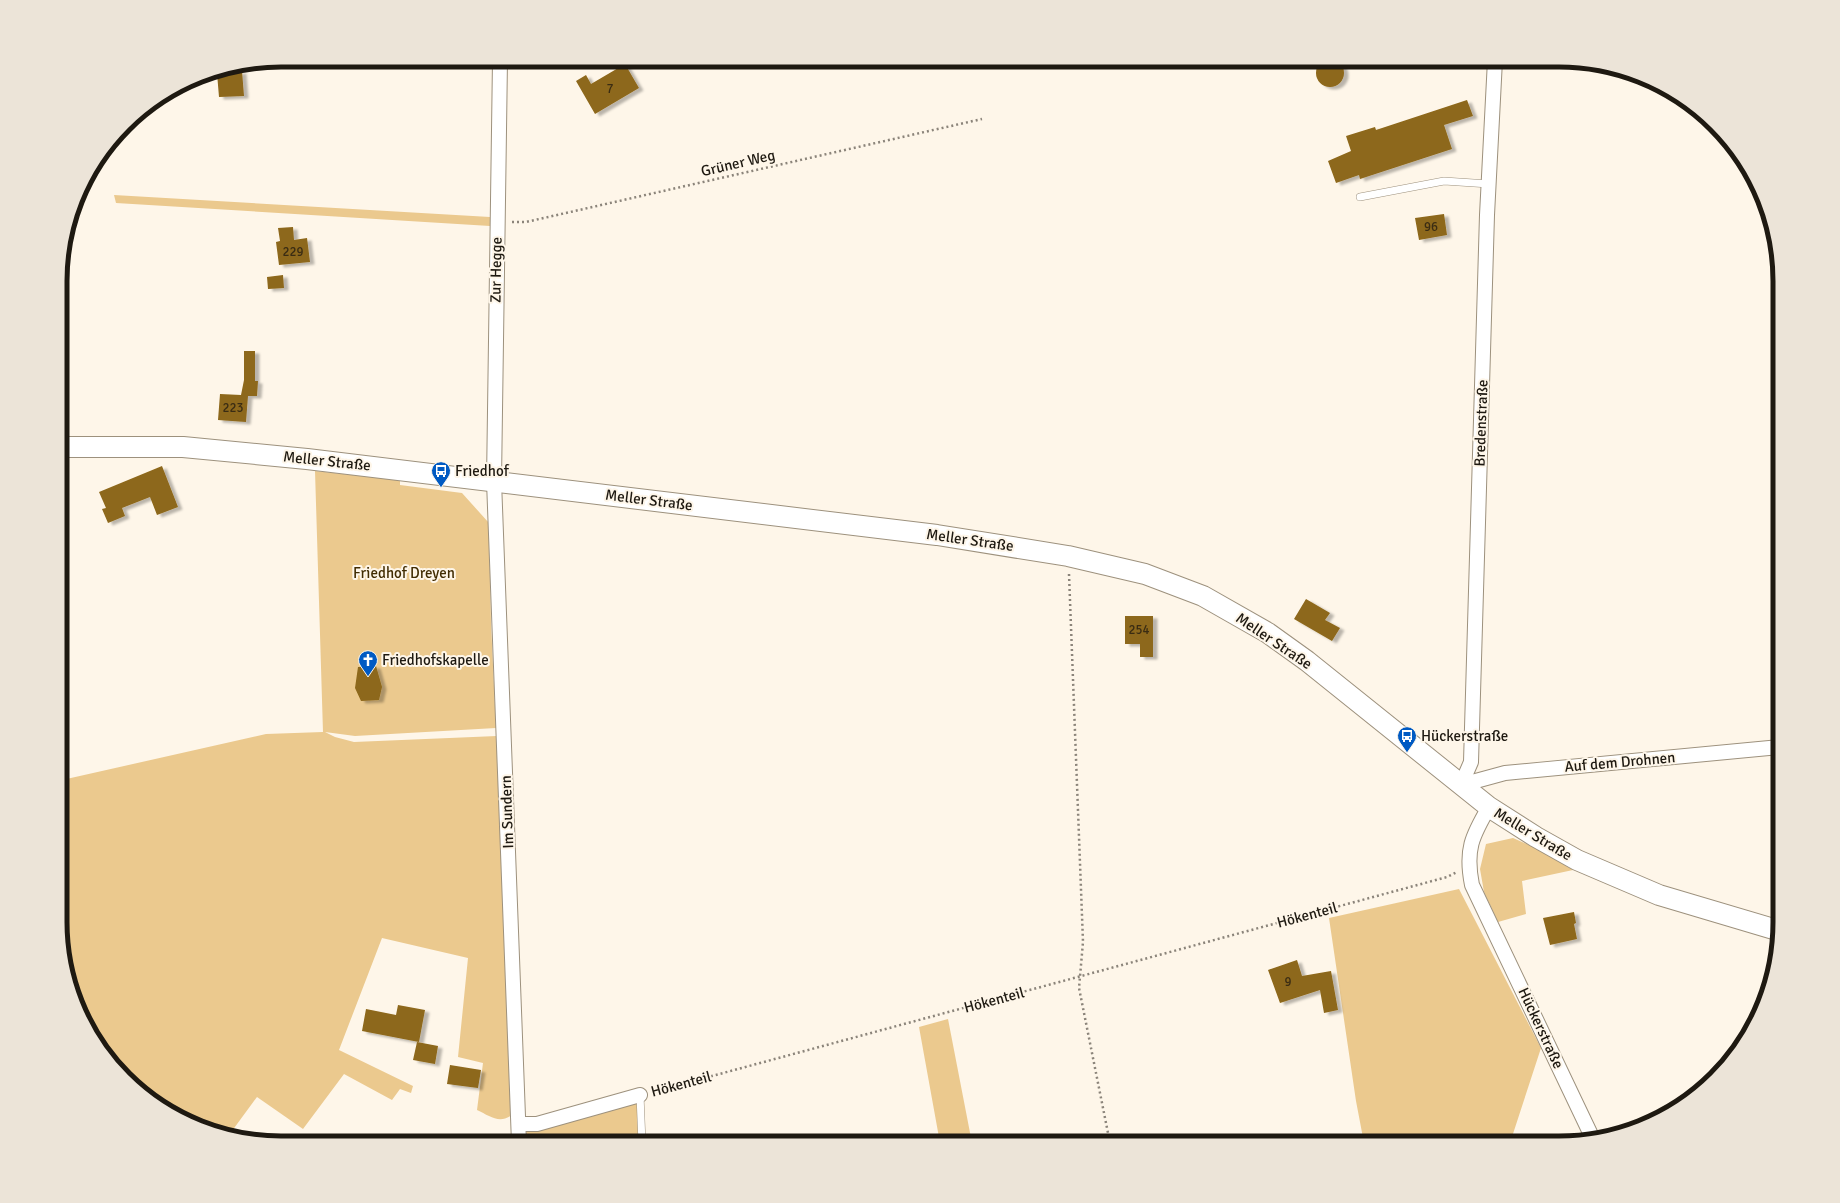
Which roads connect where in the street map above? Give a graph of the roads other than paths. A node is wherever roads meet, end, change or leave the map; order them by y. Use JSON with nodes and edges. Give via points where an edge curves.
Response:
{"nodes":[{"id":1,"x":500,"y":67,"type":"edge"},
{"id":2,"x":1495,"y":67,"type":"edge"},
{"id":3,"x":1488,"y":184,"type":"junction"},
{"id":4,"x":1360,"y":197,"type":"dead end"},
{"id":5,"x":67,"y":447,"type":"edge"},
{"id":6,"x":494,"y":481,"type":"junction"},
{"id":7,"x":1773,"y":748,"type":"edge"},
{"id":8,"x":1461,"y":785,"type":"junction"},
{"id":9,"x":1489,"y":807,"type":"junction"},
{"id":10,"x":1773,"y":929,"type":"edge"},
{"id":11,"x":640,"y":1095,"type":"joint"},
{"id":12,"x":519,"y":1124,"type":"junction"},
{"id":13,"x":1590,"y":1134,"type":"edge"},
{"id":14,"x":519,"y":1136,"type":"edge"},
{"id":15,"x":642,"y":1136,"type":"edge"}],
"edges":[{"from":1,"to":6,"type":"street","name":"Zur Hegge"},
{"from":2,"to":3,"type":"street","name":"Bredenstraße"},
{"from":3,"to":4,"type":"lane","via":[[1444,180]]},
{"from":3,"to":8,"type":"street","name":"Bredenstraße","via":[[1470,762]]},
{"from":5,"to":6,"type":"main road","name":"Meller Straße","via":[[183,447]]},
{"from":6,"to":8,"type":"main road","name":"Meller Straße","via":[[937,535],[1068,556],[1145,574],[1203,596],[1268,633]]},
{"from":6,"to":12,"type":"street","name":"Im Sundern"},
{"from":7,"to":8,"type":"street","name":"Auf dem Drohnen","via":[[1505,773]]},
{"from":8,"to":9,"type":"main road","name":"Meller Straße"},
{"from":9,"to":10,"type":"main road","name":"Meller Straße","via":[[1577,860],[1659,895]]},
{"from":9,"to":13,"type":"street","name":"Hückerstraße","via":[[1476,830],[1469,850],[1468,868],[1472,885]]},
{"from":11,"to":12,"type":"street","name":"Hökenteil","via":[[537,1124]]},
{"from":11,"to":15,"type":"lane"},
{"from":12,"to":14,"type":"street","name":"Im Sundern"}]}
